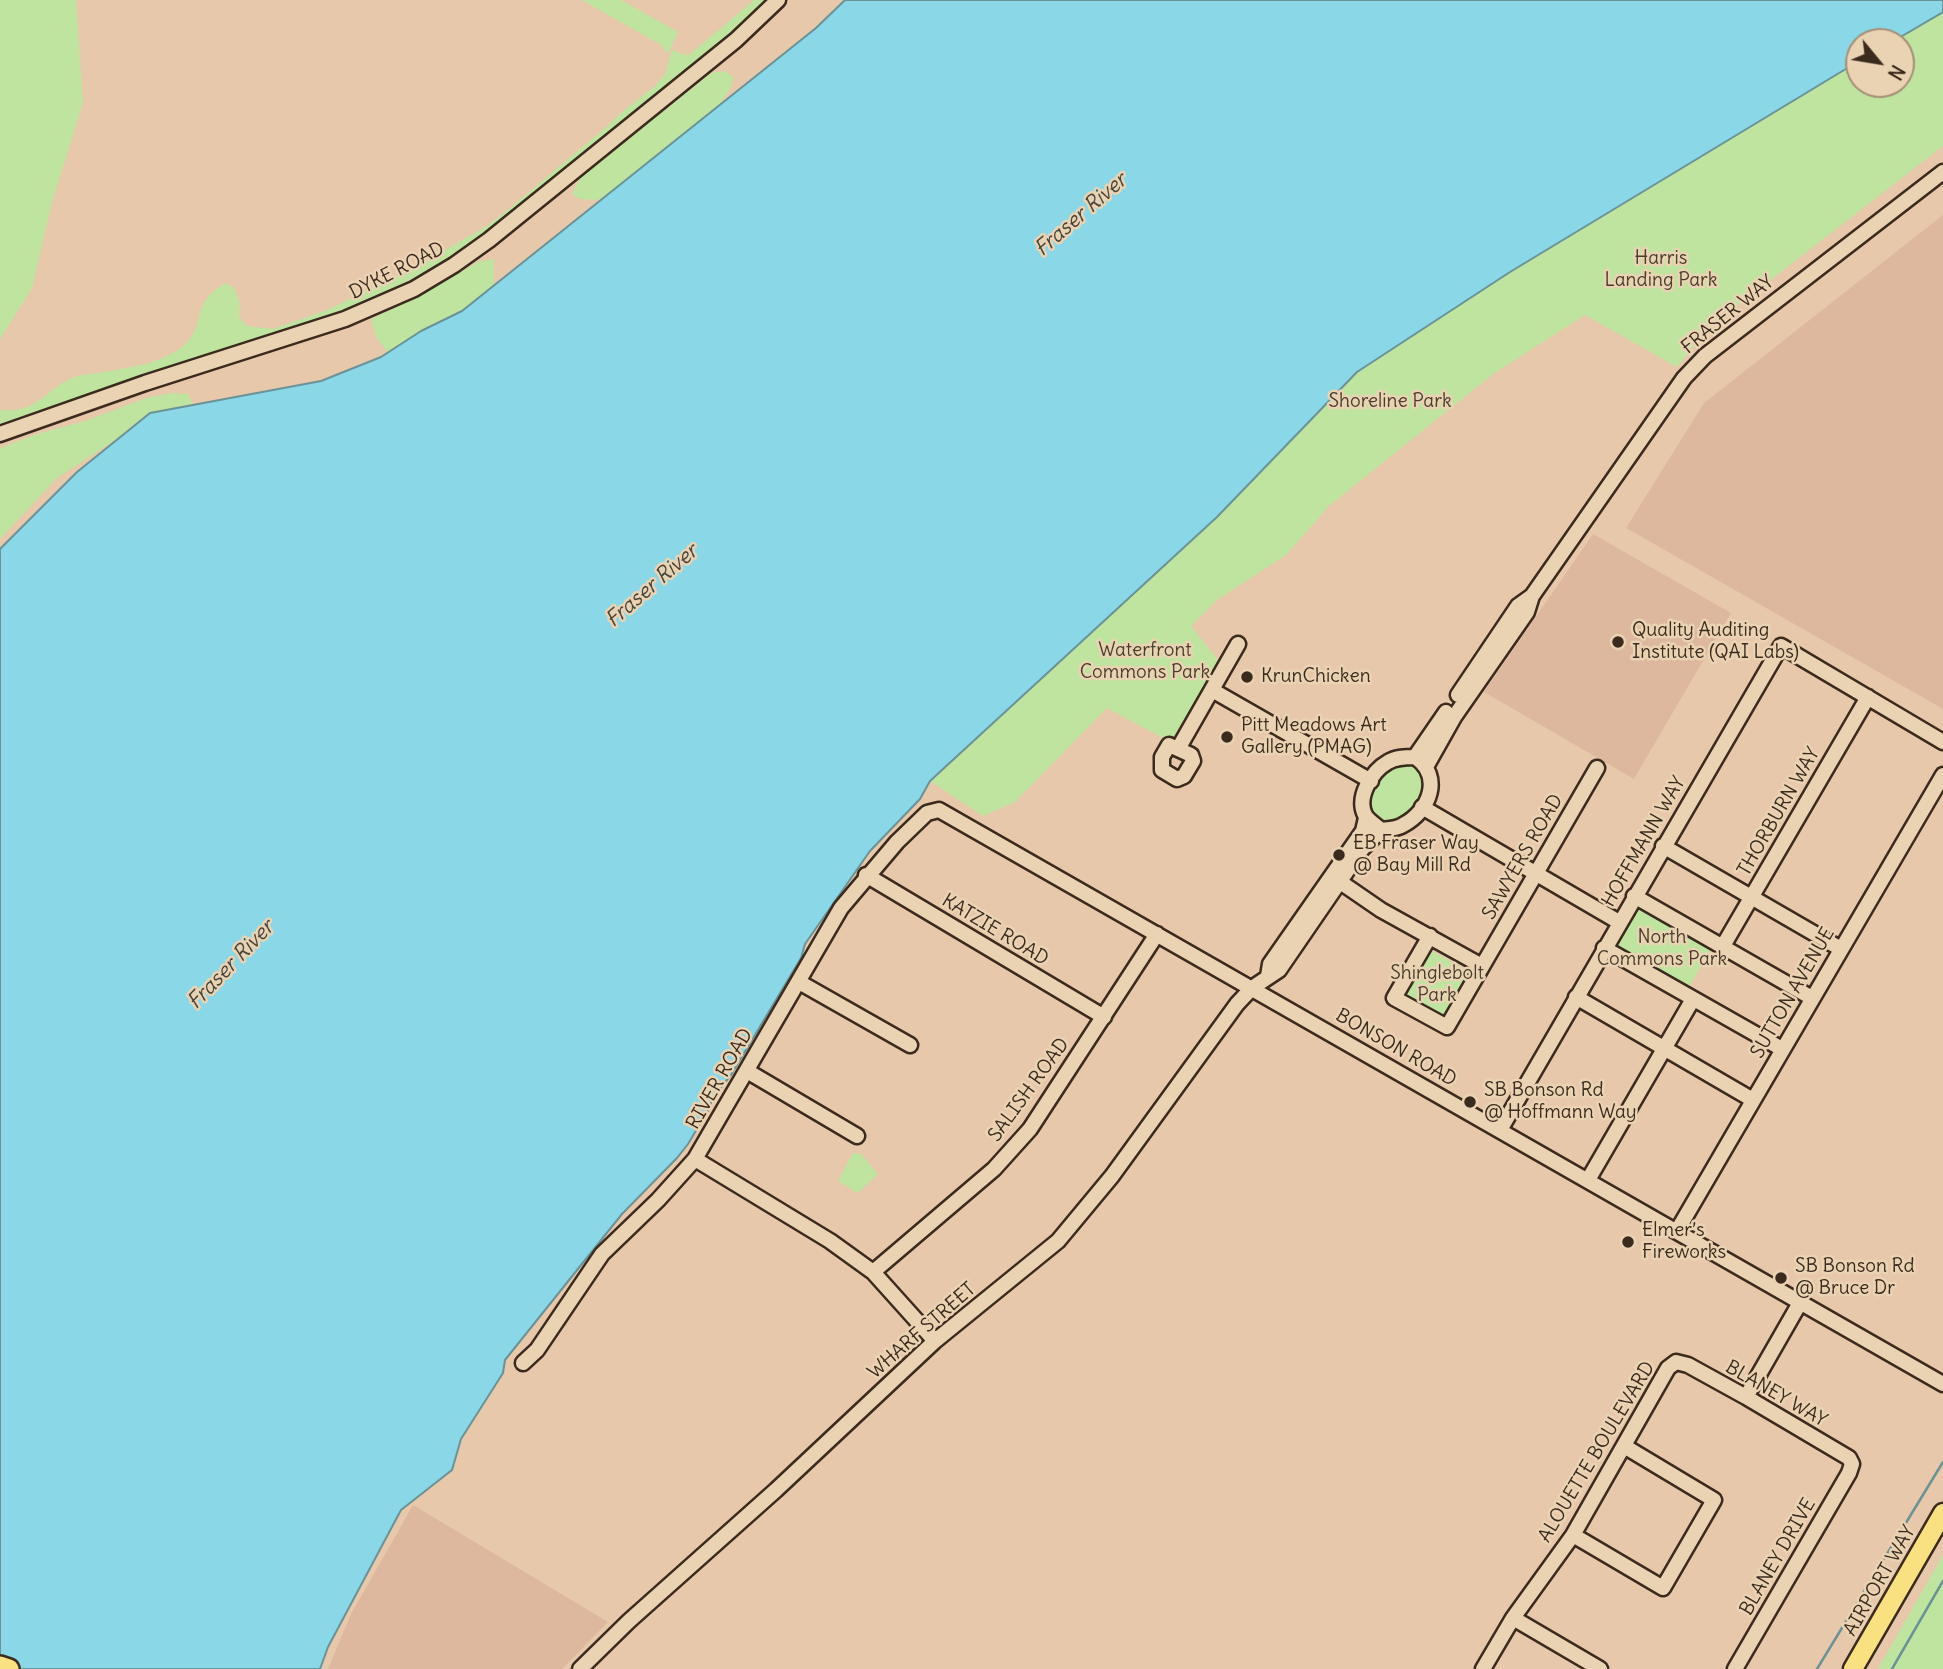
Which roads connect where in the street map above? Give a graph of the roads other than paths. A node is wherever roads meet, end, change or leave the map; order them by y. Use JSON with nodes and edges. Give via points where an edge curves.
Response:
{"nodes":[{"id":1,"x":778,"y":0,"type":"edge"},
{"id":2,"x":1943,"y":172,"type":"edge"},
{"id":3,"x":0,"y":434,"type":"edge"},
{"id":4,"x":1238,"y":645,"type":"dead end"},
{"id":5,"x":1212,"y":690,"type":"junction"},
{"id":6,"x":1868,"y":697,"type":"junction"},
{"id":7,"x":1943,"y":741,"type":"edge"},
{"id":8,"x":1178,"y":749,"type":"dead end"},
{"id":9,"x":1421,"y":761,"type":"junction"},
{"id":10,"x":1597,"y":768,"type":"dead end"},
{"id":11,"x":1943,"y":775,"type":"edge"},
{"id":12,"x":1371,"y":781,"type":"junction"},
{"id":13,"x":1422,"y":807,"type":"junction"},
{"id":14,"x":939,"y":810,"type":"joint"},
{"id":15,"x":1366,"y":818,"type":"junction"},
{"id":16,"x":1381,"y":830,"type":"junction"},
{"id":17,"x":1663,"y":846,"type":"junction"},
{"id":18,"x":1536,"y":874,"type":"junction"},
{"id":19,"x":866,"y":875,"type":"junction"},
{"id":20,"x":1336,"y":879,"type":"junction"},
{"id":21,"x":1634,"y":896,"type":"junction"},
{"id":22,"x":1752,"y":897,"type":"junction"},
{"id":23,"x":1619,"y":922,"type":"junction"},
{"id":24,"x":1157,"y":934,"type":"junction"},
{"id":25,"x":1430,"y":936,"type":"junction"},
{"id":26,"x":1723,"y":946,"type":"junction"},
{"id":27,"x":1604,"y":948,"type":"junction"},
{"id":28,"x":1841,"y":948,"type":"junction"},
{"id":29,"x":1482,"y":965,"type":"junction"},
{"id":30,"x":799,"y":982,"type":"junction"},
{"id":31,"x":1252,"y":988,"type":"junction"},
{"id":32,"x":1576,"y":997,"type":"junction"},
{"id":33,"x":1812,"y":998,"type":"junction"},
{"id":34,"x":1693,"y":999,"type":"junction"},
{"id":35,"x":1104,"y":1017,"type":"junction"},
{"id":36,"x":910,"y":1045,"type":"dead end"},
{"id":37,"x":1664,"y":1049,"type":"junction"},
{"id":38,"x":1782,"y":1049,"type":"junction"},
{"id":39,"x":747,"y":1071,"type":"junction"},
{"id":40,"x":1753,"y":1100,"type":"junction"},
{"id":41,"x":1500,"y":1130,"type":"junction"},
{"id":42,"x":857,"y":1136,"type":"dead end"},
{"id":43,"x":695,"y":1160,"type":"junction"},
{"id":44,"x":1588,"y":1180,"type":"junction"},
{"id":45,"x":1677,"y":1231,"type":"junction"},
{"id":46,"x":873,"y":1272,"type":"junction"},
{"id":47,"x":1801,"y":1301,"type":"junction"},
{"id":48,"x":935,"y":1341,"type":"junction"},
{"id":49,"x":1676,"y":1362,"type":"joint"},
{"id":50,"x":523,"y":1363,"type":"dead end"},
{"id":51,"x":1943,"y":1384,"type":"edge"},
{"id":52,"x":1746,"y":1397,"type":"junction"},
{"id":53,"x":1624,"y":1446,"type":"junction"},
{"id":54,"x":1852,"y":1464,"type":"joint"},
{"id":55,"x":1943,"y":1513,"type":"edge"},
{"id":56,"x":1573,"y":1535,"type":"junction"},
{"id":57,"x":1513,"y":1618,"type":"junction"},
{"id":58,"x":0,"y":1666,"type":"edge"},
{"id":59,"x":9,"y":1669,"type":"edge"},
{"id":60,"x":580,"y":1669,"type":"edge"},
{"id":61,"x":1483,"y":1669,"type":"edge"},
{"id":62,"x":1600,"y":1669,"type":"edge"},
{"id":63,"x":1735,"y":1669,"type":"edge"},
{"id":64,"x":1853,"y":1669,"type":"edge"}],
"edges":[{"from":1,"to":3,"type":"street","name":"DYKE ROAD","via":[[736,40],[489,240],[414,289],[345,318]]},
{"from":2,"to":9,"type":"street","name":"FRASER WAY","via":[[1693,368],[1532,596],[1518,606]]},
{"from":4,"to":5,"type":"street"},
{"from":5,"to":8,"type":"street"},
{"from":5,"to":12,"type":"street"},
{"from":6,"to":7,"type":"street"},
{"from":6,"to":17,"type":"street","name":"HOFFMANN WAY","via":[[1781,646]]},
{"from":6,"to":22,"type":"street","name":"THORBURN WAY"},
{"from":9,"to":12,"type":"street","via":[[1405,757],[1387,762]]},
{"from":9,"to":13,"type":"street","via":[[1431,785]]},
{"from":10,"to":18,"type":"street","name":"SAWYERS ROAD"},
{"from":11,"to":28,"type":"street","name":"SUTTON AVENUE"},
{"from":12,"to":15,"type":"street","via":[[1362,800]]},
{"from":13,"to":16,"type":"street","via":[[1406,824]]},
{"from":13,"to":18,"type":"street"},
{"from":14,"to":19,"type":"street","name":"RIVER ROAD","via":[[927,813]]},
{"from":14,"to":24,"type":"street","name":"BONSON ROAD"},
{"from":15,"to":16,"type":"street"},
{"from":15,"to":20,"type":"street"},
{"from":16,"to":20,"type":"street"},
{"from":17,"to":21,"type":"street","name":"HOFFMANN WAY"},
{"from":17,"to":22,"type":"street"},
{"from":18,"to":23,"type":"street"},
{"from":18,"to":29,"type":"street","name":"SAWYERS ROAD"},
{"from":19,"to":30,"type":"street","name":"RIVER ROAD","via":[[827,929]]},
{"from":19,"to":35,"type":"street","name":"KATZIE ROAD"},
{"from":20,"to":25,"type":"street"},
{"from":20,"to":31,"type":"street","via":[[1270,964],[1268,976]]},
{"from":21,"to":23,"type":"street","name":"HOFFMANN WAY"},
{"from":21,"to":26,"type":"street"},
{"from":22,"to":26,"type":"street","name":"THORBURN WAY"},
{"from":22,"to":28,"type":"street"},
{"from":23,"to":27,"type":"street","name":"HOFFMANN WAY"},
{"from":24,"to":31,"type":"street","name":"BONSON ROAD"},
{"from":24,"to":35,"type":"street","name":"SALISH ROAD"},
{"from":25,"to":29,"type":"street"},
{"from":25,"to":29,"type":"street","name":"SAWYERS ROAD","via":[[1394,998],[1447,1027]]},
{"from":26,"to":33,"type":"street"},
{"from":27,"to":32,"type":"street","name":"HOFFMANN WAY"},
{"from":27,"to":34,"type":"street"},
{"from":28,"to":33,"type":"street","name":"SUTTON AVENUE"},
{"from":30,"to":36,"type":"street"},
{"from":30,"to":39,"type":"street","name":"RIVER ROAD"},
{"from":31,"to":41,"type":"street","name":"BONSON ROAD"},
{"from":31,"to":48,"type":"street","name":"WHARF STREET","via":[[1058,1241]]},
{"from":32,"to":37,"type":"street"},
{"from":32,"to":41,"type":"street","name":"HOFFMANN WAY"},
{"from":33,"to":38,"type":"street","name":"SUTTON AVENUE"},
{"from":34,"to":37,"type":"street"},
{"from":34,"to":38,"type":"street"},
{"from":35,"to":46,"type":"street","name":"SALISH ROAD","via":[[1043,1111],[994,1170]]},
{"from":37,"to":40,"type":"street"},
{"from":37,"to":44,"type":"street"},
{"from":38,"to":40,"type":"street","name":"SUTTON AVENUE"},
{"from":39,"to":42,"type":"street"},
{"from":39,"to":43,"type":"street","name":"RIVER ROAD"},
{"from":40,"to":45,"type":"street","name":"SUTTON AVENUE"},
{"from":41,"to":44,"type":"street","name":"BONSON ROAD"},
{"from":43,"to":46,"type":"street"},
{"from":43,"to":50,"type":"street","name":"RIVER ROAD","via":[[601,1254],[537,1350]]},
{"from":44,"to":45,"type":"street","name":"BONSON ROAD"},
{"from":45,"to":47,"type":"street","name":"BONSON ROAD"},
{"from":46,"to":48,"type":"street"},
{"from":47,"to":51,"type":"street","name":"BONSON ROAD"},
{"from":47,"to":52,"type":"street"},
{"from":48,"to":60,"type":"street","name":"WHARF STREET"},
{"from":49,"to":52,"type":"street","name":"BLANEY WAY"},
{"from":49,"to":53,"type":"street","name":"ALOUETTE BOULEVARD","via":[[1668,1368]]},
{"from":52,"to":54,"type":"street","name":"BLANEY WAY"},
{"from":53,"to":56,"type":"street","name":"ALOUETTE BOULEVARD"},
{"from":53,"to":56,"type":"street","via":[[1714,1500],[1663,1588]]},
{"from":54,"to":63,"type":"street","name":"BLANEY DRIVE"},
{"from":55,"to":64,"type":"main road","name":"AIRPORT WAY"},
{"from":56,"to":57,"type":"street","name":"ALOUETTE BOULEVARD"},
{"from":57,"to":61,"type":"street","name":"ALOUETTE BOULEVARD"},
{"from":57,"to":62,"type":"street"},
{"from":58,"to":59,"type":"highway"}]}
